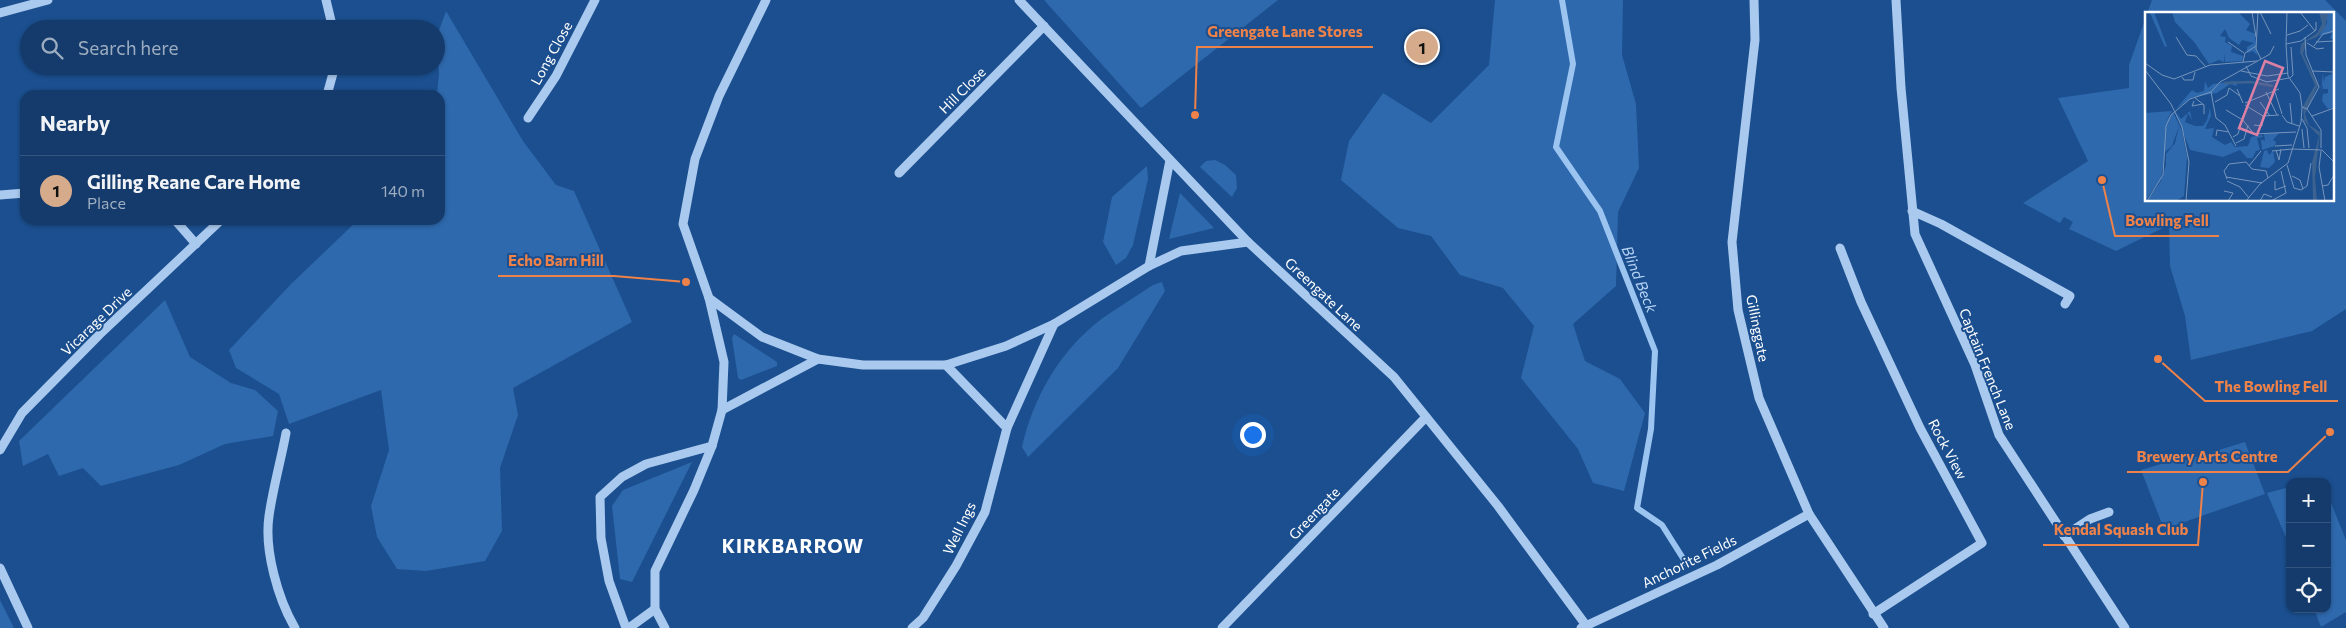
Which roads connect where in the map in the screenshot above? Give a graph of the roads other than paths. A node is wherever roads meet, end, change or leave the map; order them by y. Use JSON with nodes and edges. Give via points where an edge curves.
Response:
{"nodes":[{"id":1,"x":48,"y":0,"type":"edge"},
{"id":2,"x":326,"y":0,"type":"edge"},
{"id":3,"x":595,"y":0,"type":"edge"},
{"id":4,"x":766,"y":0,"type":"edge"},
{"id":5,"x":1019,"y":0,"type":"edge"},
{"id":6,"x":1754,"y":0,"type":"edge"},
{"id":7,"x":1896,"y":0,"type":"edge"},
{"id":8,"x":0,"y":14,"type":"edge"},
{"id":9,"x":331,"y":20,"type":"edge"},
{"id":10,"x":1044,"y":26,"type":"junction"},
{"id":11,"x":333,"y":75,"type":"edge"},
{"id":12,"x":328,"y":90,"type":"edge"},
{"id":13,"x":528,"y":118,"type":"dead end"},
{"id":14,"x":1170,"y":160,"type":"junction"},
{"id":15,"x":899,"y":173,"type":"dead end"},
{"id":16,"x":20,"y":193,"type":"edge"},
{"id":17,"x":0,"y":195,"type":"edge"},
{"id":18,"x":1912,"y":211,"type":"junction"},
{"id":19,"x":179,"y":225,"type":"edge"},
{"id":20,"x":216,"y":225,"type":"edge"},
{"id":21,"x":1248,"y":242,"type":"junction"},
{"id":22,"x":196,"y":244,"type":"junction"},
{"id":23,"x":1840,"y":248,"type":"dead end"},
{"id":24,"x":1149,"y":266,"type":"junction"},
{"id":25,"x":708,"y":298,"type":"junction"},
{"id":26,"x":2065,"y":304,"type":"dead end"},
{"id":27,"x":1054,"y":324,"type":"junction"},
{"id":28,"x":818,"y":359,"type":"junction"},
{"id":29,"x":946,"y":365,"type":"junction"},
{"id":30,"x":722,"y":410,"type":"junction"},
{"id":31,"x":1426,"y":417,"type":"junction"},
{"id":32,"x":1008,"y":428,"type":"junction"},
{"id":33,"x":286,"y":433,"type":"dead end"},
{"id":34,"x":712,"y":446,"type":"junction"},
{"id":35,"x":0,"y":450,"type":"edge"},
{"id":36,"x":2109,"y":512,"type":"dead end"},
{"id":37,"x":1808,"y":514,"type":"junction"},
{"id":38,"x":2064,"y":536,"type":"junction"},
{"id":39,"x":0,"y":568,"type":"edge"},
{"id":40,"x":656,"y":609,"type":"junction"},
{"id":41,"x":1874,"y":614,"type":"junction"},
{"id":42,"x":1584,"y":627,"type":"edge"},
{"id":43,"x":28,"y":628,"type":"edge"},
{"id":44,"x":295,"y":628,"type":"edge"},
{"id":45,"x":627,"y":628,"type":"edge"},
{"id":46,"x":665,"y":628,"type":"edge"},
{"id":47,"x":912,"y":628,"type":"edge"},
{"id":48,"x":1222,"y":628,"type":"edge"},
{"id":49,"x":1884,"y":628,"type":"edge"},
{"id":50,"x":2125,"y":628,"type":"edge"}],
"edges":[{"from":1,"to":8,"type":"street"},
{"from":2,"to":9,"type":"street"},
{"from":3,"to":13,"type":"street","name":"Long Close","via":[[556,76]]},
{"from":4,"to":25,"type":"street","via":[[719,96],[695,159],[683,224]]},
{"from":5,"to":10,"type":"street","name":"Greengate Lane"},
{"from":6,"to":37,"type":"street","name":"Gillinggate","via":[[1755,40],[1732,242],[1738,310],[1758,398]]},
{"from":7,"to":18,"type":"street","name":"Captain French Lane"},
{"from":10,"to":14,"type":"street","name":"Greengate Lane"},
{"from":10,"to":15,"type":"street","name":"Hill Close"},
{"from":11,"to":12,"type":"street"},
{"from":14,"to":21,"type":"street","name":"Greengate Lane"},
{"from":14,"to":24,"type":"street"},
{"from":16,"to":17,"type":"street"},
{"from":18,"to":26,"type":"street","via":[[2070,296]]},
{"from":18,"to":38,"type":"street","name":"Captain French Lane","via":[[1915,234],[1975,366],[1999,435]]},
{"from":19,"to":22,"type":"street"},
{"from":20,"to":22,"type":"street","name":"Vicarage Drive"},
{"from":21,"to":24,"type":"street","via":[[1181,251]]},
{"from":21,"to":31,"type":"street","name":"Greengate Lane","via":[[1394,377]]},
{"from":22,"to":35,"type":"street","name":"Vicarage Drive","via":[[22,413]]},
{"from":23,"to":41,"type":"street","name":"Rock View","via":[[1861,302],[1920,428],[1982,543]]},
{"from":24,"to":27,"type":"street"},
{"from":25,"to":28,"type":"street","via":[[762,337]]},
{"from":25,"to":30,"type":"street","via":[[724,362]]},
{"from":27,"to":29,"type":"street","via":[[1006,346]]},
{"from":27,"to":32,"type":"street","name":"Well Ings"},
{"from":28,"to":29,"type":"street","via":[[863,365]]},
{"from":28,"to":30,"type":"street"},
{"from":29,"to":32,"type":"street"},
{"from":30,"to":34,"type":"street"},
{"from":31,"to":42,"type":"street","name":"Greengate Lane","via":[[1498,506]]},
{"from":31,"to":48,"type":"street","name":"Greengate"},
{"from":32,"to":47,"type":"street","name":"Well Ings","via":[[984,512],[956,566],[923,618]]},
{"from":33,"to":44,"type":"street","via":[[269,518],[271,567]]},
{"from":34,"to":40,"type":"street","via":[[655,571]]},
{"from":34,"to":45,"type":"street","via":[[646,464],[622,477],[600,497],[601,538],[608,581]]},
{"from":36,"to":38,"type":"street","via":[[2090,519]]},
{"from":37,"to":41,"type":"street","name":"Gillinggate"},
{"from":37,"to":42,"type":"street","name":"Anchorite Fields","via":[[1716,565]]},
{"from":38,"to":50,"type":"street","name":"Captain French Lane"},
{"from":39,"to":43,"type":"street"},
{"from":40,"to":45,"type":"street"},
{"from":40,"to":46,"type":"street"},
{"from":41,"to":49,"type":"street","name":"Gillinggate"}]}
